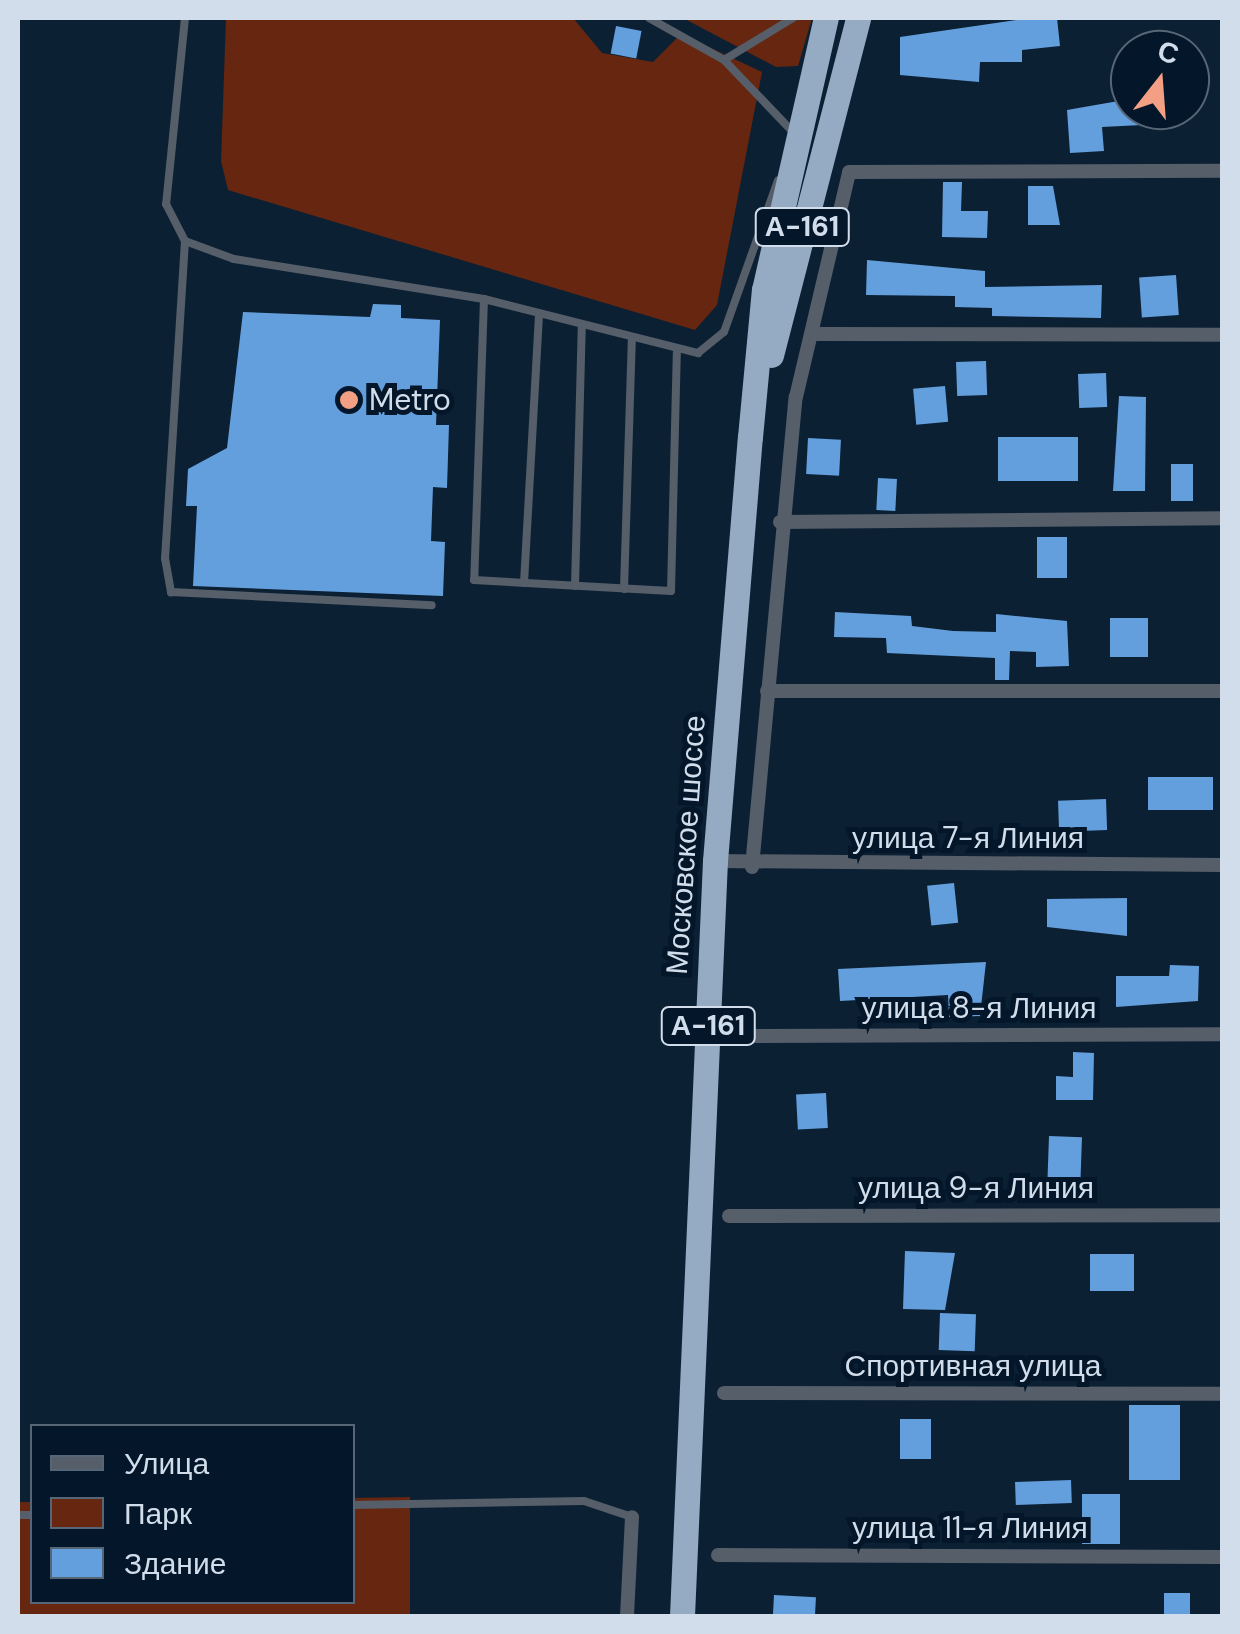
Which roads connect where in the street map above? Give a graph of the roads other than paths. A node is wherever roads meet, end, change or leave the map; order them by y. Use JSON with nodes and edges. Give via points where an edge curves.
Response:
{"nodes":[{"id":1,"x":185,"y":18,"type":"edge"},
{"id":2,"x":649,"y":18,"type":"edge"},
{"id":3,"x":794,"y":18,"type":"edge"},
{"id":4,"x":826,"y":18,"type":"edge"},
{"id":5,"x":858,"y":18,"type":"edge"},
{"id":6,"x":724,"y":60,"type":"junction"},
{"id":7,"x":797,"y":137,"type":"junction"},
{"id":8,"x":1222,"y":171,"type":"edge"},
{"id":9,"x":776,"y":205,"type":"junction"},
{"id":10,"x":185,"y":241,"type":"junction"},
{"id":11,"x":484,"y":300,"type":"junction"},
{"id":12,"x":538,"y":314,"type":"junction"},
{"id":13,"x":582,"y":326,"type":"junction"},
{"id":14,"x":812,"y":334,"type":"junction"},
{"id":15,"x":1222,"y":335,"type":"edge"},
{"id":16,"x":632,"y":339,"type":"junction"},
{"id":17,"x":677,"y":354,"type":"junction"},
{"id":18,"x":750,"y":437,"type":"junction"},
{"id":19,"x":1222,"y":518,"type":"edge"},
{"id":20,"x":780,"y":522,"type":"junction"},
{"id":21,"x":524,"y":583,"type":"junction"},
{"id":22,"x":575,"y":586,"type":"junction"},
{"id":23,"x":624,"y":589,"type":"junction"},
{"id":24,"x":432,"y":605,"type":"dead end"},
{"id":25,"x":1222,"y":690,"type":"edge"},
{"id":26,"x":766,"y":691,"type":"junction"},
{"id":27,"x":715,"y":862,"type":"junction"},
{"id":28,"x":1222,"y":865,"type":"edge"},
{"id":29,"x":752,"y":867,"type":"junction"},
{"id":30,"x":1222,"y":1034,"type":"edge"},
{"id":31,"x":736,"y":1036,"type":"dead end"},
{"id":32,"x":1222,"y":1215,"type":"edge"},
{"id":33,"x":729,"y":1216,"type":"dead end"},
{"id":34,"x":724,"y":1393,"type":"dead end"},
{"id":35,"x":1222,"y":1394,"type":"edge"},
{"id":36,"x":355,"y":1505,"type":"edge"},
{"id":37,"x":632,"y":1517,"type":"joint"},
{"id":38,"x":718,"y":1555,"type":"dead end"},
{"id":39,"x":1222,"y":1557,"type":"edge"},
{"id":40,"x":628,"y":1616,"type":"edge"},
{"id":41,"x":682,"y":1616,"type":"edge"}],
"edges":[{"from":1,"to":10,"type":"lane","via":[[166,204]]},
{"from":2,"to":6,"type":"lane"},
{"from":3,"to":6,"type":"lane"},
{"from":4,"to":7,"type":"highway","number":"А-161"},
{"from":5,"to":18,"type":"highway","number":"А-161"},
{"from":6,"to":7,"type":"lane"},
{"from":7,"to":9,"type":"highway","number":"А-161"},
{"from":8,"to":14,"type":"street","via":[[849,172]]},
{"from":9,"to":17,"type":"lane","via":[[724,332],[698,353]]},
{"from":9,"to":18,"type":"highway","number":"А-161"},
{"from":10,"to":11,"type":"lane","via":[[234,259]]},
{"from":10,"to":24,"type":"lane","via":[[165,558],[171,592]]},
{"from":11,"to":12,"type":"lane"},
{"from":11,"to":21,"type":"lane","via":[[474,580]]},
{"from":12,"to":13,"type":"lane"},
{"from":12,"to":21,"type":"lane"},
{"from":13,"to":16,"type":"lane"},
{"from":13,"to":22,"type":"lane"},
{"from":14,"to":15,"type":"street"},
{"from":14,"to":20,"type":"street"},
{"from":16,"to":17,"type":"lane"},
{"from":16,"to":23,"type":"lane"},
{"from":17,"to":23,"type":"lane","via":[[671,591]]},
{"from":18,"to":27,"type":"highway","name":"Московское шоссе","number":"А-161"},
{"from":19,"to":20,"type":"street"},
{"from":20,"to":26,"type":"street"},
{"from":21,"to":22,"type":"lane"},
{"from":22,"to":23,"type":"lane"},
{"from":25,"to":26,"type":"street"},
{"from":26,"to":29,"type":"street"},
{"from":27,"to":29,"type":"street","name":"улица 7-я Линия"},
{"from":27,"to":41,"type":"highway","name":"Московское шоссе","number":"А-161"},
{"from":28,"to":29,"type":"street","name":"улица 7-я Линия"},
{"from":30,"to":31,"type":"street","name":"улица 8-я Линия"},
{"from":32,"to":33,"type":"street","name":"улица 9-я Линия"},
{"from":34,"to":35,"type":"street","name":"Спортивная улица"},
{"from":36,"to":37,"type":"lane","via":[[584,1501]]},
{"from":37,"to":40,"type":"street"},
{"from":38,"to":39,"type":"street","name":"улица 11-я Линия"}]}
